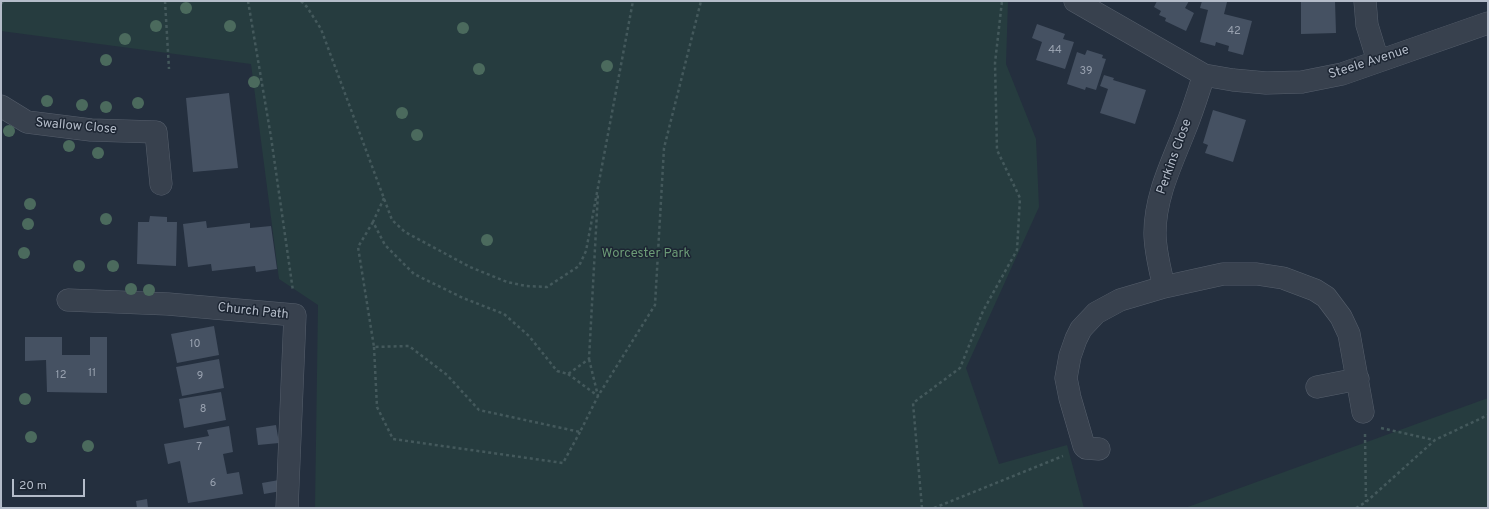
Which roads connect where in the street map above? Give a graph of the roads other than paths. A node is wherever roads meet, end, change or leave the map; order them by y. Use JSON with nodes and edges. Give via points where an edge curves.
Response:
{"nodes":[{"id":1,"x":1075,"y":1,"type":"edge"},
{"id":2,"x":1365,"y":1,"type":"edge"},
{"id":3,"x":1488,"y":23,"type":"edge"},
{"id":4,"x":1378,"y":61,"type":"junction"},
{"id":5,"x":1204,"y":75,"type":"junction"},
{"id":6,"x":1,"y":106,"type":"edge"},
{"id":7,"x":161,"y":184,"type":"dead end"},
{"id":8,"x":1164,"y":287,"type":"junction"},
{"id":9,"x":68,"y":300,"type":"dead end"},
{"id":10,"x":1358,"y":379,"type":"junction"},
{"id":11,"x":1317,"y":387,"type":"dead end"},
{"id":12,"x":1364,"y":422,"type":"road end"},
{"id":13,"x":1099,"y":449,"type":"dead end"},
{"id":14,"x":287,"y":508,"type":"edge"}],
"edges":[{"from":1,"to":5,"type":"street","name":"Steele Avenue"},
{"from":2,"to":4,"type":"street","via":[[1367,25]]},
{"from":3,"to":4,"type":"street","name":"Steele Avenue"},
{"from":4,"to":5,"type":"street","name":"Steele Avenue","via":[[1342,74],[1302,82],[1245,82]]},
{"from":5,"to":8,"type":"street","name":"Perkins Close","via":[[1190,118],[1168,169],[1157,211],[1156,247]]},
{"from":6,"to":7,"type":"street","name":"Swallow Close","via":[[27,122],[91,130],[156,132]]},
{"from":8,"to":10,"type":"street","via":[[1212,276],[1243,273],[1283,278],[1315,290],[1330,301],[1346,326]]},
{"from":8,"to":13,"type":"street","via":[[1120,300],[1104,308],[1090,319],[1076,339],[1068,364],[1068,388],[1084,446]]},
{"from":9,"to":14,"type":"street","name":"Church Path","via":[[168,304],[295,315]]},
{"from":10,"to":11,"type":"street"},
{"from":10,"to":12,"type":"street"}]}
